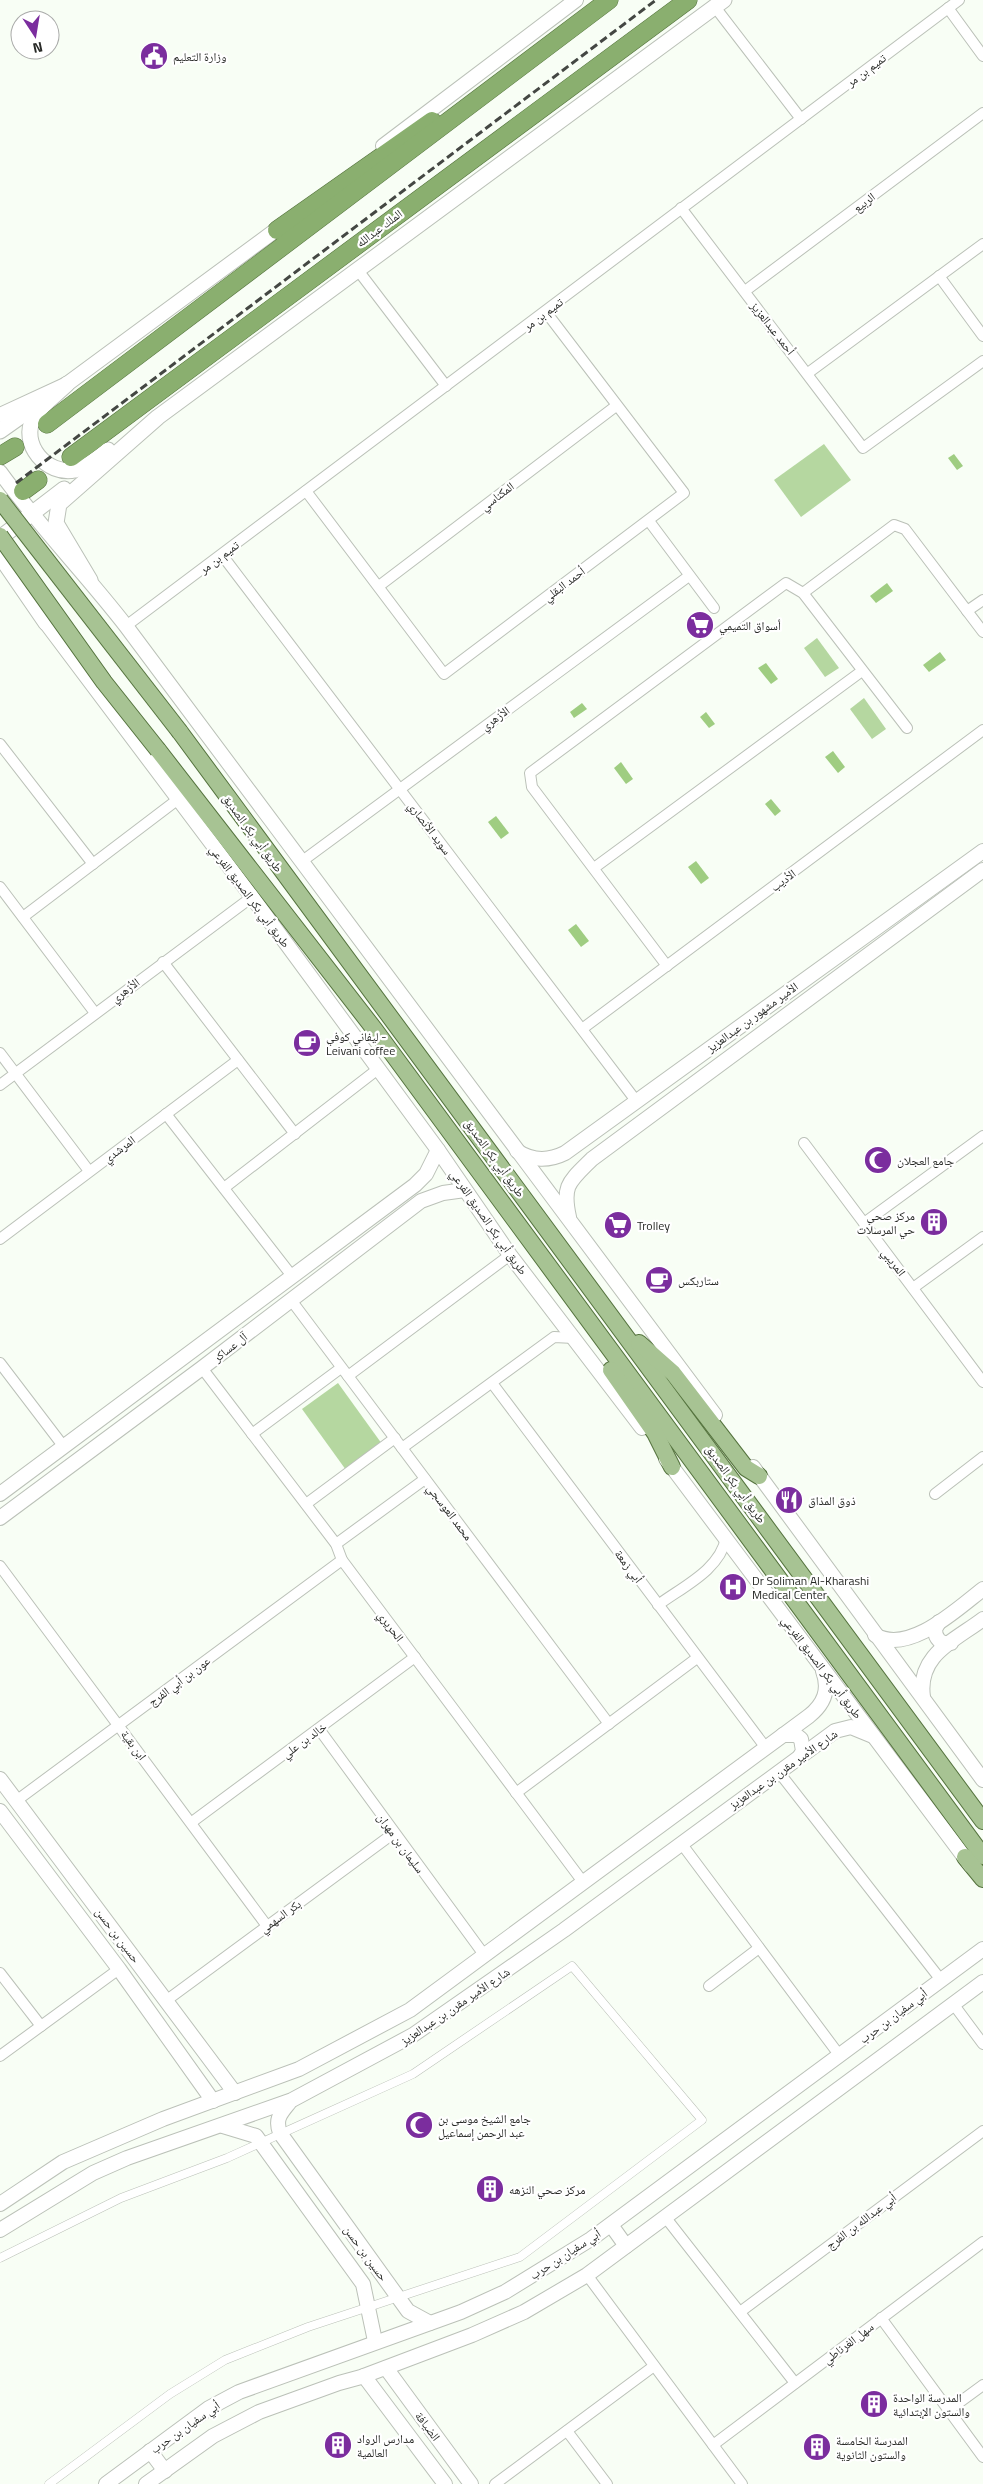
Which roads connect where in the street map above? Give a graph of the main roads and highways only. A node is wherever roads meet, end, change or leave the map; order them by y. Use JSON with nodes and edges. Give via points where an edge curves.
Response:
{"nodes":[{"id":1,"x":609,"y":0,"type":"edge"},
{"id":2,"x":688,"y":0,"type":"edge"},
{"id":3,"x":714,"y":2,"type":"edge"},
{"id":4,"x":545,"y":49,"type":"junction"},
{"id":5,"x":485,"y":149,"type":"junction"},
{"id":6,"x":276,"y":230,"type":"road end"},
{"id":7,"x":158,"y":416,"type":"junction"},
{"id":8,"x":47,"y":424,"type":"dead end"},
{"id":9,"x":0,"y":431,"type":"edge"},
{"id":10,"x":71,"y":457,"type":"dead end"},
{"id":11,"x":38,"y":480,"type":"dead end"},
{"id":12,"x":23,"y":491,"type":"dead end"},
{"id":13,"x":0,"y":500,"type":"edge"},
{"id":14,"x":31,"y":514,"type":"junction"},
{"id":15,"x":0,"y":537,"type":"edge"},
{"id":16,"x":0,"y":556,"type":"edge"},
{"id":17,"x":0,"y":576,"type":"edge"},
{"id":18,"x":90,"y":580,"type":"road end"},
{"id":19,"x":564,"y":1287,"type":"junction"},
{"id":20,"x":626,"y":1336,"type":"junction"},
{"id":21,"x":672,"y":1466,"type":"road end"},
{"id":22,"x":759,"y":1476,"type":"road end"},
{"id":23,"x":983,"y":1821,"type":"edge"},
{"id":24,"x":983,"y":1856,"type":"edge"},
{"id":25,"x":965,"y":1857,"type":"road end"},
{"id":26,"x":983,"y":1879,"type":"edge"}],
"edges":[{"from":1,"to":4,"type":"highway"},
{"from":2,"to":5,"type":"highway","name":"الملك عبدالله"},
{"from":3,"to":5,"type":"highway"},
{"from":3,"to":7,"type":"main road"},
{"from":4,"to":6,"type":"highway","via":[[400,141]]},
{"from":4,"to":8,"type":"highway"},
{"from":5,"to":10,"type":"highway","name":"الملك عبدالله"},
{"from":7,"to":9,"type":"main road","via":[[76,470],[58,470],[40,460],[34,449],[31,428],[34,417],[67,384]]},
{"from":7,"to":14,"type":"main road"},
{"from":7,"to":18,"type":"main road","via":[[59,504],[56,523]]},
{"from":11,"to":12,"type":"highway"},
{"from":13,"to":14,"type":"main road"},
{"from":13,"to":20,"type":"main road","name":"طريق أبي بكر الصديق","bridge":true,"via":[[180,732]]},
{"from":14,"to":15,"type":"main road"},
{"from":15,"to":19,"type":"main road","name":"طريق أبي بكر الصديق","bridge":true,"via":[[104,682],[375,1030]]},
{"from":16,"to":17,"type":"main road","name":"طريق أبي بكر الصديق الفرعي","via":[[46,623]]},
{"from":19,"to":21,"type":"main road","via":[[568,1309],[648,1422]]},
{"from":19,"to":24,"type":"main road","name":"طريق أبي بكر الصديق"},
{"from":20,"to":22,"type":"main road","via":[[668,1368],[742,1464]]},
{"from":20,"to":23,"type":"main road","name":"طريق أبي بكر الصديق"},
{"from":25,"to":26,"type":"main road"}]}
